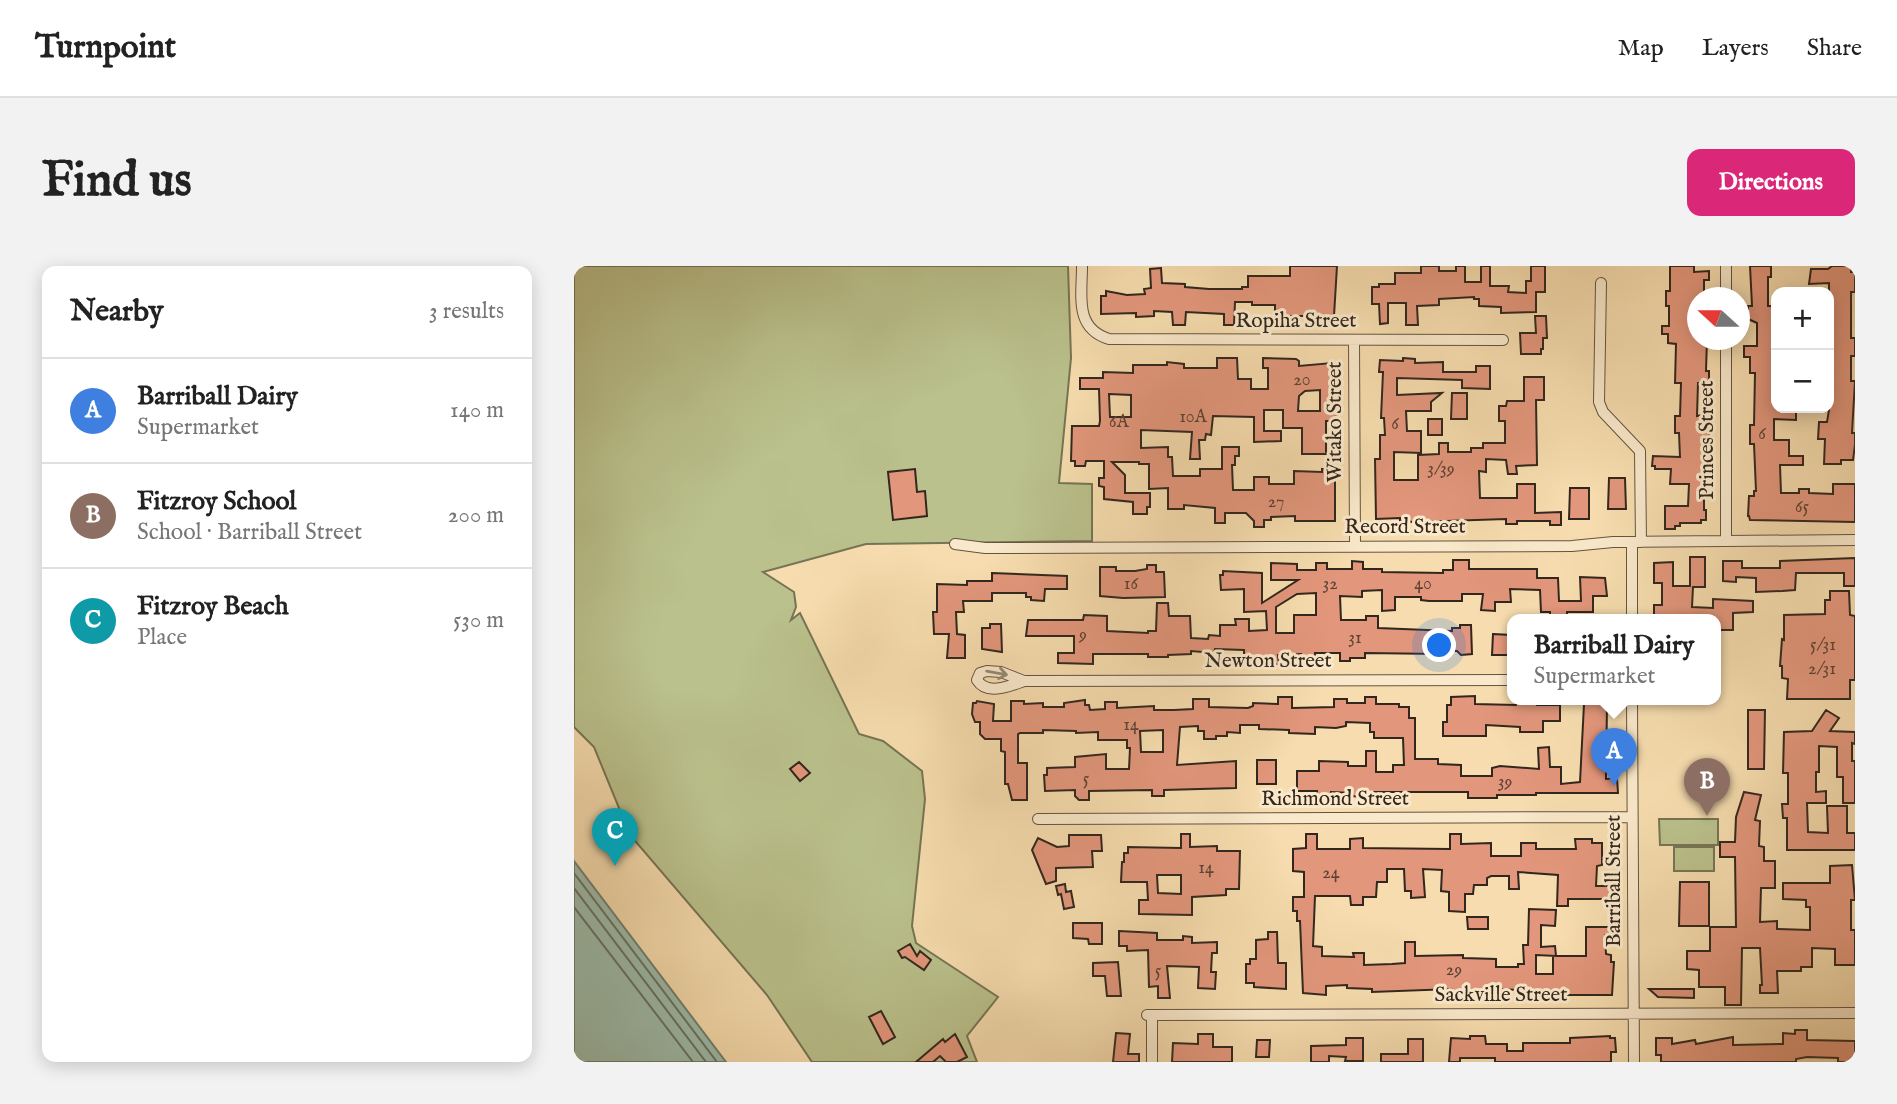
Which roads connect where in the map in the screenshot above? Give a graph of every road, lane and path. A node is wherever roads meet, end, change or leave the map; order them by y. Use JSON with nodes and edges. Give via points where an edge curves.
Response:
{"nodes":[{"id":1,"x":1082,"y":266,"type":"edge"},
{"id":2,"x":1726,"y":266,"type":"edge"},
{"id":3,"x":1601,"y":283,"type":"dead end"},
{"id":4,"x":1726,"y":287,"type":"edge"},
{"id":5,"x":1354,"y":340,"type":"junction"},
{"id":6,"x":1503,"y":340,"type":"dead end"},
{"id":7,"x":1726,"y":350,"type":"edge"},
{"id":8,"x":1855,"y":540,"type":"edge"},
{"id":9,"x":1726,"y":541,"type":"junction"},
{"id":10,"x":1636,"y":542,"type":"junction"},
{"id":11,"x":955,"y":544,"type":"dead end"},
{"id":12,"x":1355,"y":546,"type":"junction"},
{"id":13,"x":1632,"y":614,"type":"edge"},
{"id":14,"x":1507,"y":680,"type":"edge"},
{"id":15,"x":1024,"y":681,"type":"dead end"},
{"id":16,"x":1632,"y":705,"type":"edge"},
{"id":17,"x":1632,"y":817,"type":"junction"},
{"id":18,"x":1038,"y":819,"type":"dead end"},
{"id":19,"x":1855,"y":1013,"type":"edge"},
{"id":20,"x":1634,"y":1014,"type":"junction"},
{"id":21,"x":1152,"y":1062,"type":"edge"},
{"id":22,"x":1634,"y":1062,"type":"edge"}],
"edges":[{"from":1,"to":5,"type":"street","name":"Ropiha Street","via":[[1085,323],[1110,339]]},
{"from":2,"to":4,"type":"street"},
{"from":3,"to":10,"type":"street","via":[[1599,402],[1640,451]]},
{"from":5,"to":6,"type":"street","name":"Ropiha Street"},
{"from":5,"to":12,"type":"street","name":"Witako Street"},
{"from":7,"to":9,"type":"street","name":"Princes Street"},
{"from":8,"to":9,"type":"street","name":"Record Street"},
{"from":9,"to":10,"type":"street","name":"Record Street"},
{"from":10,"to":12,"type":"street","name":"Record Street"},
{"from":10,"to":13,"type":"street"},
{"from":11,"to":12,"type":"street","name":"Record Street","via":[[985,548]]},
{"from":14,"to":15,"type":"street","name":"Newton Street"},
{"from":16,"to":17,"type":"street","name":"Barriball Street"},
{"from":17,"to":18,"type":"street","name":"Richmond Street"},
{"from":17,"to":20,"type":"street","name":"Barriball Street"},
{"from":19,"to":20,"type":"street","name":"Sackville Street"},
{"from":20,"to":21,"type":"street","name":"Sackville Street","via":[[1149,1015]]},
{"from":20,"to":22,"type":"street","name":"Barriball Street"}]}
